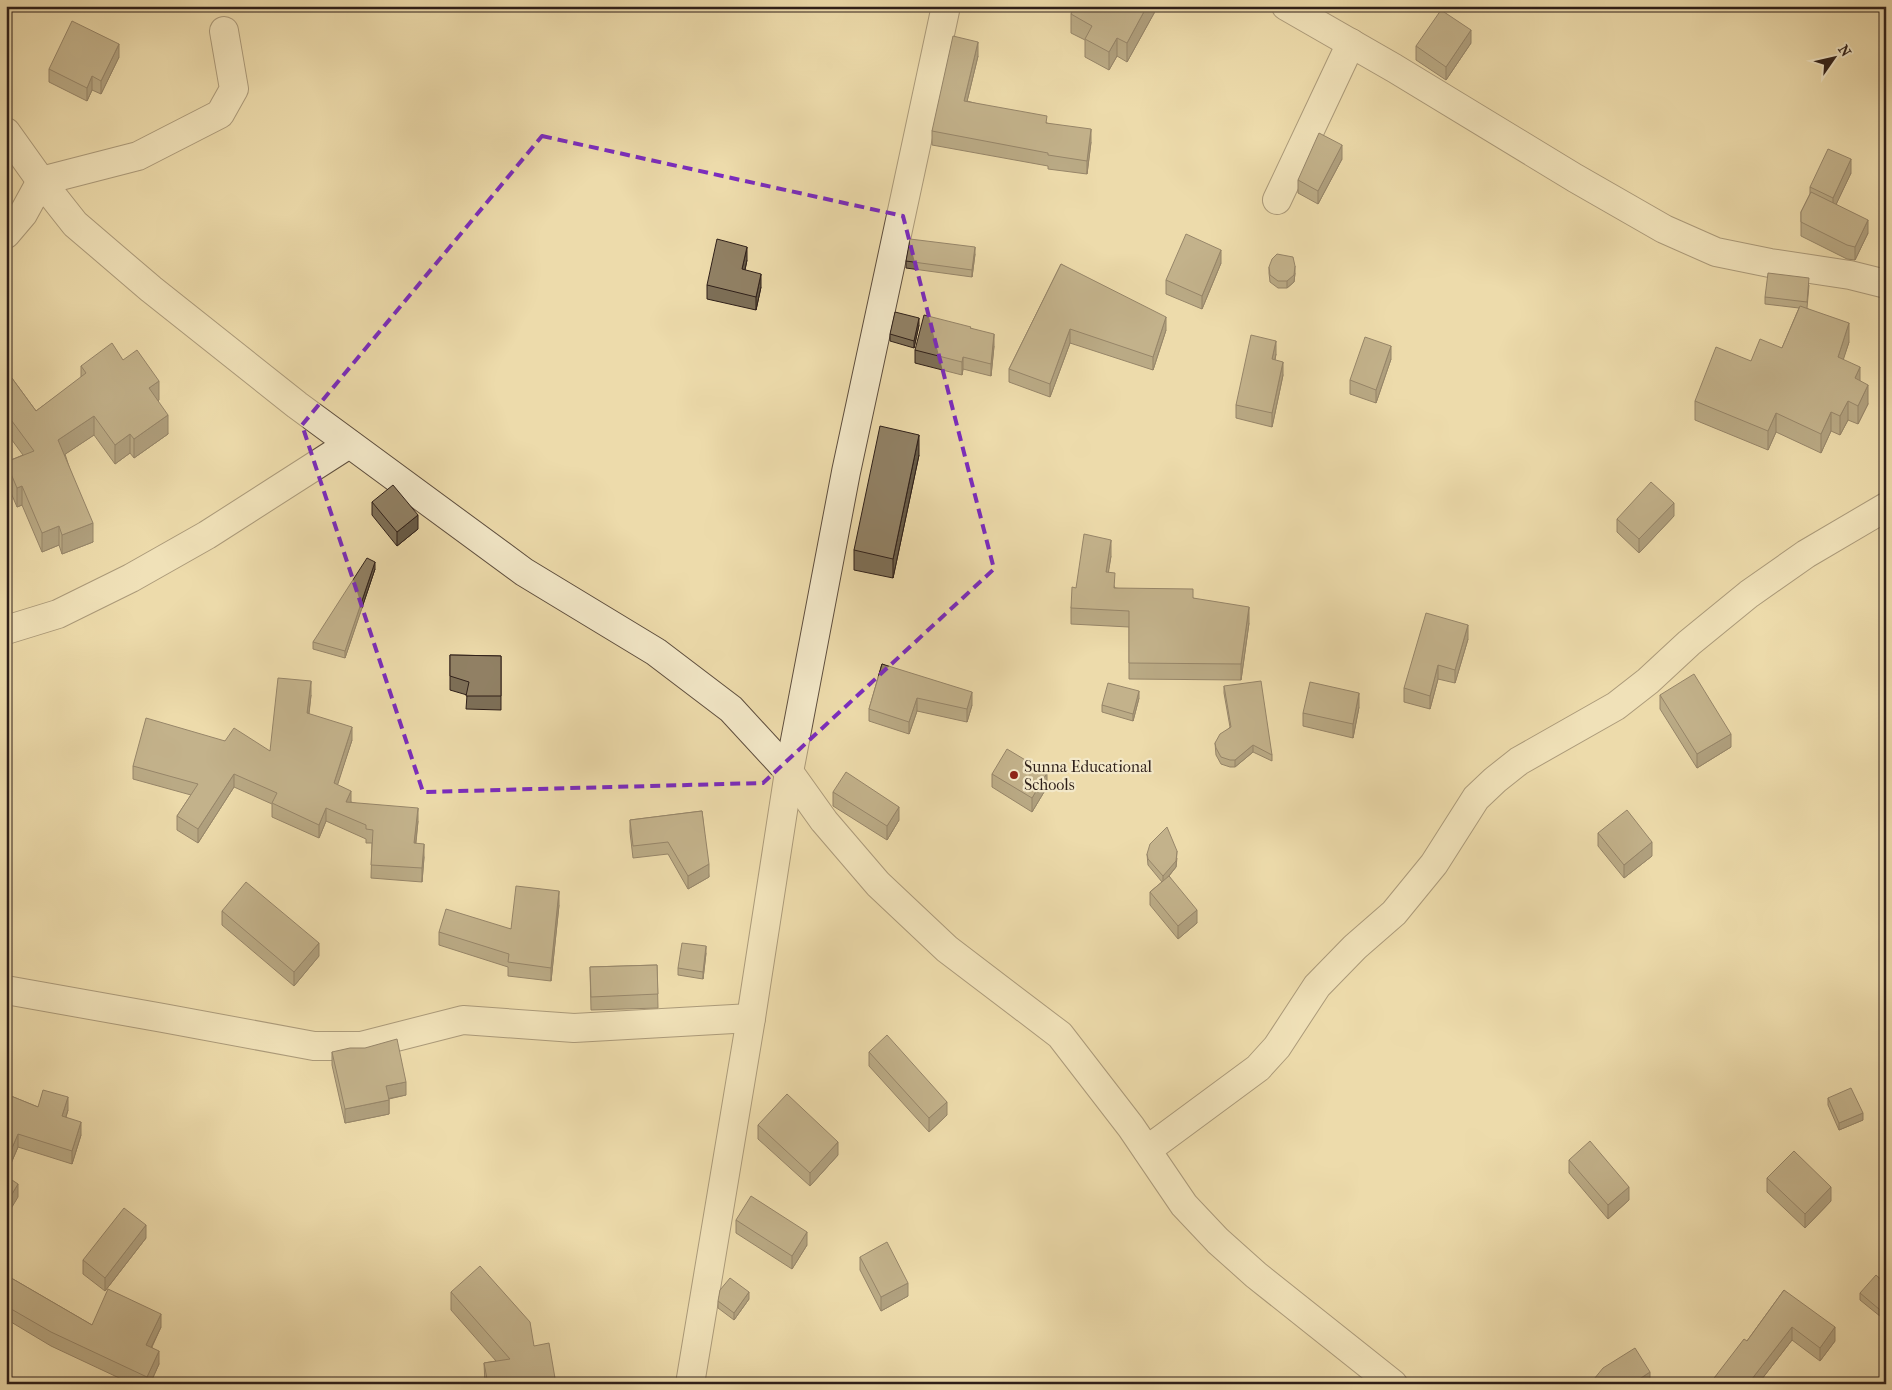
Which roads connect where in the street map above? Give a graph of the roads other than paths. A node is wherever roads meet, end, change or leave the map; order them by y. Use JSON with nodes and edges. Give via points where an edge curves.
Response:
{"nodes":[{"id":1,"x":946,"y":6,"type":"edge"},
{"id":2,"x":1286,"y":6,"type":"edge"},
{"id":3,"x":224,"y":31,"type":"dead end"},
{"id":4,"x":1351,"y":44,"type":"junction"},
{"id":5,"x":6,"y":132,"type":"edge"},
{"id":6,"x":41,"y":181,"type":"junction"},
{"id":7,"x":1277,"y":200,"type":"dead end"},
{"id":8,"x":6,"y":234,"type":"edge"},
{"id":9,"x":1886,"y":284,"type":"edge"},
{"id":10,"x":349,"y":444,"type":"junction"},
{"id":11,"x":1886,"y":506,"type":"edge"},
{"id":12,"x":6,"y":630,"type":"edge"},
{"id":13,"x":789,"y":772,"type":"junction"},
{"id":14,"x":6,"y":990,"type":"edge"},
{"id":15,"x":751,"y":1018,"type":"junction"},
{"id":16,"x":1147,"y":1150,"type":"junction"},
{"id":17,"x":690,"y":1384,"type":"edge"},
{"id":18,"x":1393,"y":1384,"type":"edge"}],
"edges":[{"from":1,"to":13,"type":"street","via":[[846,472]]},
{"from":2,"to":4,"type":"street"},
{"from":3,"to":6,"type":"street","via":[[234,89],[220,114],[138,156]]},
{"from":4,"to":7,"type":"street"},
{"from":4,"to":9,"type":"street","via":[[1664,229],[1716,252]]},
{"from":5,"to":6,"type":"street"},
{"from":6,"to":8,"type":"street","via":[[23,214]]},
{"from":6,"to":10,"type":"street","via":[[74,224],[150,289]]},
{"from":10,"to":12,"type":"street","via":[[207,535],[131,578],[58,614]]},
{"from":10,"to":13,"type":"street","via":[[524,572],[656,652],[731,709]]},
{"from":11,"to":16,"type":"street","via":[[1806,554],[1749,594],[1616,706],[1519,761],[1495,780],[1476,798],[1434,864],[1394,913],[1317,986],[1268,1059]]},
{"from":13,"to":15,"type":"street"},
{"from":13,"to":16,"type":"street","via":[[824,821],[878,884],[947,949],[1060,1035]]},
{"from":14,"to":15,"type":"street","via":[[314,1046],[361,1046],[463,1020],[574,1028]]},
{"from":15,"to":17,"type":"street"},
{"from":16,"to":18,"type":"street","via":[[1184,1205],[1218,1241]]}]}
